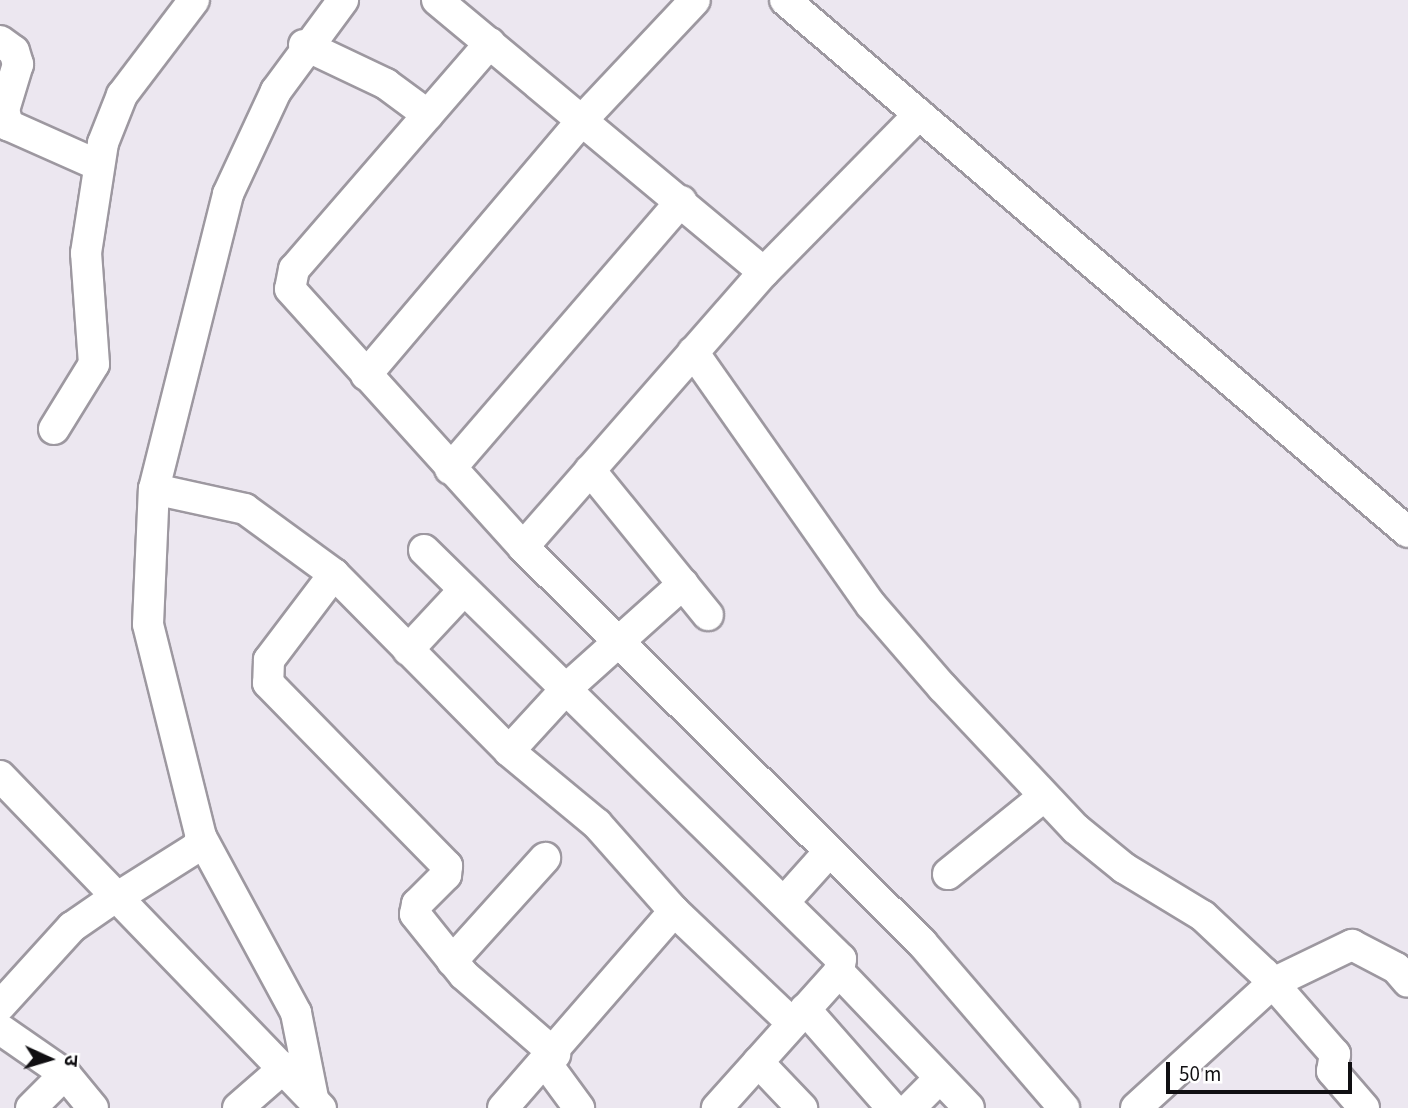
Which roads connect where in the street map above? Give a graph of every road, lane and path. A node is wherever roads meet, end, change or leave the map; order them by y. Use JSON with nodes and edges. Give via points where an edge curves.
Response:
{"nodes":[{"id":1,"x":194,"y":0,"type":"edge"},
{"id":2,"x":343,"y":0,"type":"edge"},
{"id":3,"x":437,"y":0,"type":"edge"},
{"id":4,"x":695,"y":0,"type":"edge"},
{"id":5,"x":785,"y":0,"type":"edge"},
{"id":6,"x":0,"y":41,"type":"edge"},
{"id":7,"x":490,"y":43,"type":"junction"},
{"id":8,"x":304,"y":45,"type":"junction"},
{"id":9,"x":428,"y":114,"type":"junction"},
{"id":10,"x":919,"y":114,"type":"junction"},
{"id":11,"x":583,"y":119,"type":"junction"},
{"id":12,"x":98,"y":165,"type":"junction"},
{"id":13,"x":681,"y":201,"type":"junction"},
{"id":14,"x":764,"y":272,"type":"junction"},
{"id":15,"x":693,"y":352,"type":"junction"},
{"id":16,"x":366,"y":375,"type":"junction"},
{"id":17,"x":54,"y":429,"type":"dead end"},
{"id":18,"x":450,"y":468,"type":"junction"},
{"id":19,"x":590,"y":470,"type":"junction"},
{"id":20,"x":154,"y":489,"type":"junction"},
{"id":21,"x":1408,"y":532,"type":"edge"},
{"id":22,"x":523,"y":547,"type":"junction"},
{"id":23,"x":424,"y":550,"type":"dead end"},
{"id":24,"x":334,"y":574,"type":"junction"},
{"id":25,"x":683,"y":584,"type":"junction"},
{"id":26,"x":464,"y":590,"type":"junction"},
{"id":27,"x":708,"y":615,"type":"dead end"},
{"id":28,"x":620,"y":640,"type":"junction"},
{"id":29,"x":408,"y":650,"type":"junction"},
{"id":30,"x":567,"y":688,"type":"junction"},
{"id":31,"x":509,"y":751,"type":"junction"},
{"id":32,"x":0,"y":776,"type":"edge"},
{"id":33,"x":1043,"y":797,"type":"junction"},
{"id":34,"x":201,"y":837,"type":"junction"},
{"id":35,"x":828,"y":853,"type":"junction"},
{"id":36,"x":545,"y":858,"type":"dead end"},
{"id":37,"x":948,"y":874,"type":"dead end"},
{"id":38,"x":117,"y":896,"type":"junction"},
{"id":39,"x":784,"y":902,"type":"junction"},
{"id":40,"x":674,"y":911,"type":"junction"},
{"id":41,"x":452,"y":961,"type":"junction"},
{"id":42,"x":839,"y":972,"type":"junction"},
{"id":43,"x":1408,"y":982,"type":"edge"},
{"id":44,"x":1273,"y":983,"type":"junction"},
{"id":45,"x":0,"y":1006,"type":"edge"},
{"id":46,"x":798,"y":1016,"type":"junction"},
{"id":47,"x":0,"y":1029,"type":"edge"},
{"id":48,"x":551,"y":1058,"type":"junction"},
{"id":49,"x":758,"y":1062,"type":"junction"},
{"id":50,"x":285,"y":1067,"type":"junction"},
{"id":51,"x":65,"y":1074,"type":"junction"},
{"id":52,"x":939,"y":1080,"type":"junction"},
{"id":53,"x":317,"y":1103,"type":"edge"},
{"id":54,"x":31,"y":1108,"type":"edge"},
{"id":55,"x":93,"y":1108,"type":"edge"},
{"id":56,"x":238,"y":1108,"type":"edge"},
{"id":57,"x":503,"y":1108,"type":"edge"},
{"id":58,"x":579,"y":1108,"type":"edge"},
{"id":59,"x":717,"y":1108,"type":"edge"},
{"id":60,"x":802,"y":1108,"type":"edge"},
{"id":61,"x":892,"y":1108,"type":"edge"},
{"id":62,"x":910,"y":1108,"type":"edge"},
{"id":63,"x":969,"y":1108,"type":"edge"},
{"id":64,"x":1064,"y":1108,"type":"edge"},
{"id":65,"x":1136,"y":1108,"type":"edge"},
{"id":66,"x":1364,"y":1108,"type":"edge"}],
"edges":[{"from":1,"to":12,"type":"street","via":[[122,95]]},
{"from":2,"to":8,"type":"street"},
{"from":3,"to":7,"type":"street"},
{"from":4,"to":11,"type":"street"},
{"from":5,"to":10,"type":"street"},
{"from":6,"to":12,"type":"street","via":[[14,51],[18,64],[4,110],[8,125]]},
{"from":7,"to":9,"type":"street"},
{"from":7,"to":11,"type":"street"},
{"from":8,"to":9,"type":"street","via":[[386,84]]},
{"from":8,"to":20,"type":"street","via":[[228,194]]},
{"from":9,"to":16,"type":"street","via":[[288,278],[290,289]]},
{"from":10,"to":14,"type":"street"},
{"from":10,"to":21,"type":"street"},
{"from":11,"to":13,"type":"street"},
{"from":11,"to":16,"type":"street"},
{"from":12,"to":17,"type":"street","via":[[86,253],[94,365]]},
{"from":13,"to":14,"type":"street"},
{"from":13,"to":18,"type":"street"},
{"from":14,"to":15,"type":"street"},
{"from":15,"to":19,"type":"street"},
{"from":15,"to":33,"type":"street","via":[[871,605]]},
{"from":16,"to":18,"type":"street"},
{"from":18,"to":22,"type":"street"},
{"from":19,"to":22,"type":"street"},
{"from":19,"to":25,"type":"street"},
{"from":20,"to":24,"type":"street","via":[[245,509]]},
{"from":20,"to":34,"type":"street","via":[[148,624]]},
{"from":22,"to":28,"type":"street"},
{"from":23,"to":26,"type":"street"},
{"from":24,"to":29,"type":"street"},
{"from":24,"to":41,"type":"street","via":[[269,660],[265,676],[447,866],[446,875],[414,909]]},
{"from":25,"to":27,"type":"street"},
{"from":25,"to":28,"type":"street"},
{"from":26,"to":29,"type":"street"},
{"from":26,"to":30,"type":"street"},
{"from":28,"to":30,"type":"street"},
{"from":28,"to":35,"type":"street"},
{"from":29,"to":31,"type":"street"},
{"from":30,"to":31,"type":"street"},
{"from":30,"to":39,"type":"street"},
{"from":31,"to":40,"type":"street","via":[[597,824]]},
{"from":32,"to":38,"type":"street"},
{"from":33,"to":37,"type":"street"},
{"from":33,"to":44,"type":"street","via":[[1124,868],[1203,916]]},
{"from":34,"to":38,"type":"street","via":[[197,847]]},
{"from":34,"to":53,"type":"street","via":[[296,1013]]},
{"from":35,"to":39,"type":"street"},
{"from":35,"to":64,"type":"street","via":[[922,943]]},
{"from":36,"to":41,"type":"street"},
{"from":38,"to":45,"type":"street","via":[[72,927]]},
{"from":38,"to":50,"type":"street"},
{"from":39,"to":42,"type":"street","via":[[841,959]]},
{"from":40,"to":46,"type":"street"},
{"from":40,"to":48,"type":"street"},
{"from":41,"to":48,"type":"street"},
{"from":42,"to":46,"type":"street"},
{"from":42,"to":52,"type":"street"},
{"from":43,"to":44,"type":"street","via":[[1396,968],[1352,945]]},
{"from":44,"to":65,"type":"street"},
{"from":44,"to":66,"type":"street","via":[[1335,1054],[1332,1070]]},
{"from":46,"to":49,"type":"street"},
{"from":46,"to":61,"type":"street"},
{"from":47,"to":51,"type":"street"},
{"from":48,"to":57,"type":"street"},
{"from":48,"to":58,"type":"street"},
{"from":49,"to":59,"type":"street"},
{"from":49,"to":60,"type":"street"},
{"from":50,"to":53,"type":"street"},
{"from":50,"to":56,"type":"street"},
{"from":51,"to":54,"type":"street"},
{"from":51,"to":55,"type":"street"},
{"from":52,"to":62,"type":"street"},
{"from":52,"to":63,"type":"street"}]}
